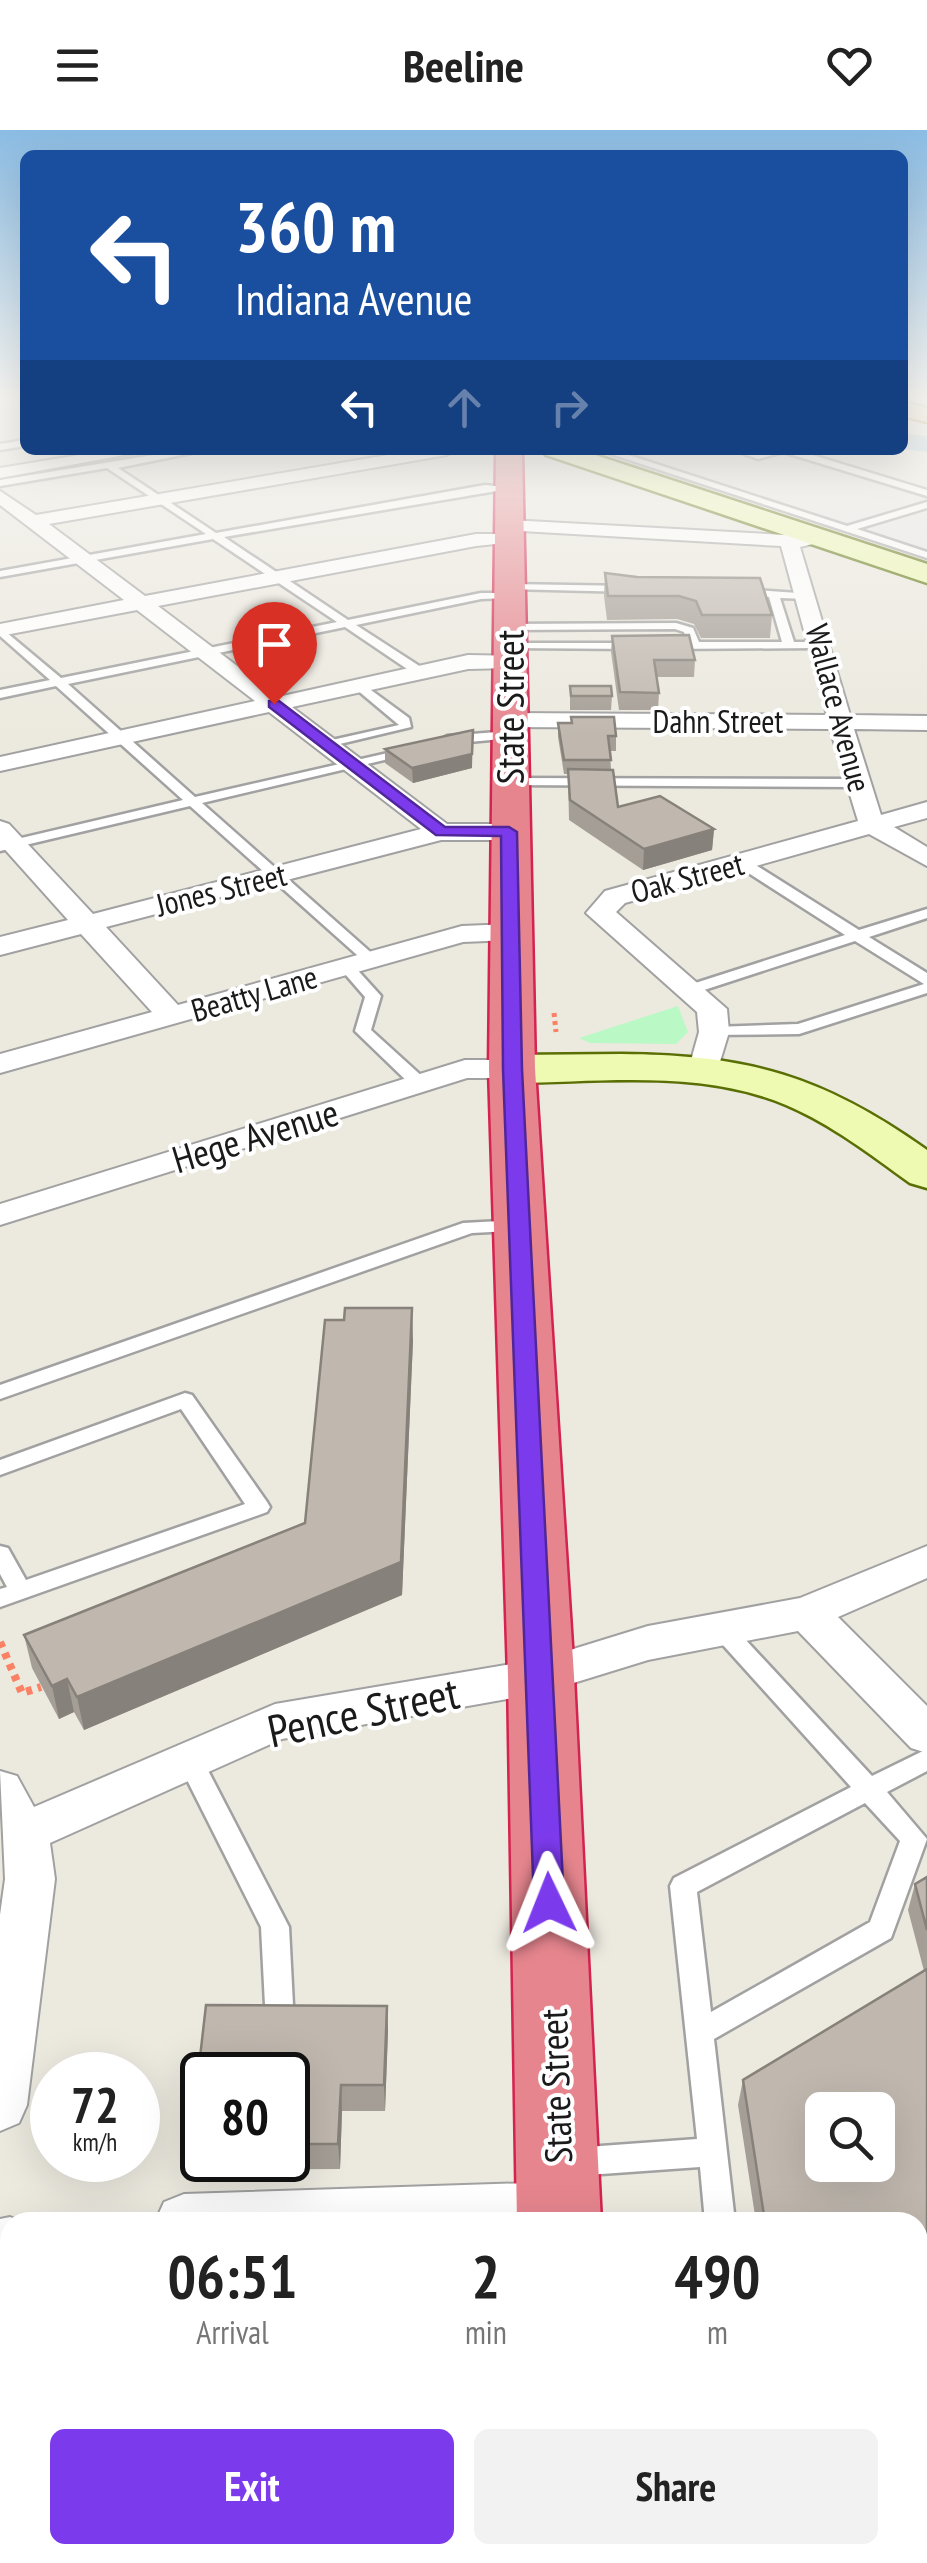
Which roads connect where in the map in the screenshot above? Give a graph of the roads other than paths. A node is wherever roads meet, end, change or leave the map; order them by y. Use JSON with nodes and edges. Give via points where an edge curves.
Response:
{"nodes":[{"id":1,"x":17,"y":509,"type":"edge"},
{"id":2,"x":104,"y":509,"type":"edge"},
{"id":3,"x":174,"y":509,"type":"edge"},
{"id":4,"x":370,"y":509,"type":"edge"},
{"id":5,"x":509,"y":509,"type":"edge"},
{"id":6,"x":730,"y":509,"type":"edge"},
{"id":7,"x":746,"y":509,"type":"edge"},
{"id":8,"x":915,"y":509,"type":"edge"},
{"id":9,"x":33,"y":521,"type":"junction"},
{"id":10,"x":509,"y":532,"type":"junction"},
{"id":11,"x":216,"y":536,"type":"junction"},
{"id":12,"x":815,"y":537,"type":"junction"},
{"id":13,"x":927,"y":554,"type":"edge"},
{"id":14,"x":84,"y":560,"type":"junction"},
{"id":15,"x":0,"y":574,"type":"edge"},
{"id":16,"x":927,"y":574,"type":"edge"},
{"id":17,"x":274,"y":578,"type":"junction"},
{"id":18,"x":655,"y":590,"type":"edge"},
{"id":19,"x":730,"y":592,"type":"edge"},
{"id":20,"x":808,"y":596,"type":"junction"},
{"id":21,"x":774,"y":597,"type":"junction"},
{"id":22,"x":141,"y":603,"type":"junction"},
{"id":23,"x":346,"y":623,"type":"junction"},
{"id":24,"x":509,"y":623,"type":"junction"},
{"id":25,"x":0,"y":630,"type":"edge"},
{"id":26,"x":789,"y":644,"type":"junction"},
{"id":27,"x":821,"y":644,"type":"junction"},
{"id":28,"x":694,"y":646,"type":"junction"},
{"id":29,"x":204,"y":651,"type":"junction"},
{"id":30,"x":420,"y":672,"type":"junction"},
{"id":31,"x":58,"y":682,"type":"junction"},
{"id":32,"x":360,"y":686,"type":"junction"},
{"id":33,"x":0,"y":694,"type":"edge"},
{"id":34,"x":274,"y":704,"type":"junction"},
{"id":35,"x":840,"y":722,"type":"junction"},
{"id":36,"x":927,"y":723,"type":"edge"},
{"id":37,"x":509,"y":728,"type":"junction"},
{"id":38,"x":120,"y":738,"type":"junction"},
{"id":39,"x":327,"y":744,"type":"junction"},
{"id":40,"x":0,"y":764,"type":"edge"},
{"id":41,"x":352,"y":764,"type":"junction"},
{"id":42,"x":509,"y":782,"type":"junction"},
{"id":43,"x":856,"y":783,"type":"junction"},
{"id":44,"x":192,"y":801,"type":"junction"},
{"id":45,"x":927,"y":810,"type":"edge"},
{"id":46,"x":873,"y":826,"type":"junction"},
{"id":47,"x":441,"y":832,"type":"junction"},
{"id":48,"x":509,"y":832,"type":"junction"},
{"id":49,"x":4,"y":840,"type":"edge"},
{"id":50,"x":927,"y":858,"type":"edge"},
{"id":51,"x":741,"y":862,"type":"junction"},
{"id":52,"x":276,"y":875,"type":"junction"},
{"id":53,"x":927,"y":914,"type":"edge"},
{"id":54,"x":87,"y":924,"type":"junction"},
{"id":55,"x":510,"y":932,"type":"junction"},
{"id":56,"x":857,"y":938,"type":"junction"},
{"id":57,"x":0,"y":946,"type":"edge"},
{"id":58,"x":359,"y":963,"type":"junction"},
{"id":59,"x":927,"y":984,"type":"edge"},
{"id":60,"x":692,"y":989,"type":"junction"},
{"id":61,"x":172,"y":1016,"type":"junction"},
{"id":62,"x":709,"y":1052,"type":"junction"},
{"id":63,"x":0,"y":1064,"type":"edge"},
{"id":64,"x":512,"y":1069,"type":"junction"},
{"id":65,"x":420,"y":1083,"type":"junction"},
{"id":66,"x":927,"y":1173,"type":"edge"},
{"id":67,"x":0,"y":1214,"type":"edge"},
{"id":68,"x":519,"y":1226,"type":"junction"},
{"id":69,"x":0,"y":1392,"type":"edge"},
{"id":70,"x":0,"y":1468,"type":"edge"},
{"id":71,"x":0,"y":1554,"type":"edge"},
{"id":72,"x":927,"y":1560,"type":"edge"},
{"id":73,"x":10,"y":1595,"type":"edge"},
{"id":74,"x":808,"y":1613,"type":"junction"},
{"id":75,"x":722,"y":1629,"type":"junction"},
{"id":76,"x":541,"y":1676,"type":"junction"},
{"id":77,"x":927,"y":1735,"type":"edge"},
{"id":78,"x":927,"y":1759,"type":"edge"},
{"id":79,"x":190,"y":1760,"type":"junction"},
{"id":80,"x":869,"y":1789,"type":"junction"},
{"id":81,"x":0,"y":1790,"type":"edge"},
{"id":82,"x":12,"y":1846,"type":"edge"},
{"id":83,"x":280,"y":2005,"type":"edge"},
{"id":84,"x":701,"y":2032,"type":"junction"},
{"id":85,"x":0,"y":2105,"type":"edge"},
{"id":86,"x":713,"y":2152,"type":"junction"},
{"id":87,"x":558,"y":2198,"type":"edge"},
{"id":88,"x":340,"y":2212,"type":"edge"},
{"id":89,"x":719,"y":2212,"type":"edge"}],
"edges":[{"from":1,"to":9,"type":"street"},
{"from":2,"to":9,"type":"street"},
{"from":3,"to":11,"type":"lane"},
{"from":4,"to":11,"type":"lane"},
{"from":5,"to":10,"type":"highway","name":"State Street"},
{"from":6,"to":12,"type":"street"},
{"from":7,"to":12,"type":"lane"},
{"from":8,"to":12,"type":"lane"},
{"from":9,"to":14,"type":"street"},
{"from":10,"to":12,"type":"street"},
{"from":10,"to":17,"type":"street"},
{"from":10,"to":24,"type":"highway","name":"State Street"},
{"from":11,"to":14,"type":"lane"},
{"from":11,"to":17,"type":"lane"},
{"from":12,"to":13,"type":"lane"},
{"from":12,"to":16,"type":"street"},
{"from":12,"to":20,"type":"street","name":"Wallace Avenue"},
{"from":14,"to":15,"type":"lane"},
{"from":14,"to":22,"type":"street"},
{"from":17,"to":22,"type":"street"},
{"from":17,"to":23,"type":"lane"},
{"from":18,"to":24,"type":"lane"},
{"from":19,"to":21,"type":"lane"},
{"from":20,"to":21,"type":"lane"},
{"from":20,"to":27,"type":"street","name":"Wallace Avenue"},
{"from":21,"to":26,"type":"lane"},
{"from":22,"to":25,"type":"street"},
{"from":22,"to":29,"type":"street"},
{"from":23,"to":24,"type":"lane","via":[[481,596]]},
{"from":23,"to":29,"type":"lane"},
{"from":23,"to":30,"type":"lane"},
{"from":24,"to":28,"type":"lane"},
{"from":24,"to":28,"type":"lane","via":[[676,626],[689,630]]},
{"from":24,"to":30,"type":"street","via":[[468,662]]},
{"from":24,"to":37,"type":"highway","name":"State Street"},
{"from":25,"to":31,"type":"lane"},
{"from":26,"to":27,"type":"lane"},
{"from":26,"to":28,"type":"lane"},
{"from":27,"to":35,"type":"street","name":"Wallace Avenue"},
{"from":29,"to":31,"type":"lane"},
{"from":29,"to":34,"type":"street"},
{"from":30,"to":32,"type":"street"},
{"from":31,"to":33,"type":"lane"},
{"from":31,"to":38,"type":"lane"},
{"from":32,"to":34,"type":"street"},
{"from":32,"to":39,"type":"lane","via":[[411,732]]},
{"from":34,"to":38,"type":"street"},
{"from":34,"to":39,"type":"street"},
{"from":35,"to":36,"type":"street","name":"Dahn Street"},
{"from":35,"to":37,"type":"street","name":"Dahn Street"},
{"from":35,"to":43,"type":"street","name":"Wallace Avenue"},
{"from":37,"to":41,"type":"lane"},
{"from":37,"to":42,"type":"highway","name":"State Street"},
{"from":38,"to":40,"type":"street"},
{"from":38,"to":44,"type":"lane"},
{"from":39,"to":41,"type":"street"},
{"from":41,"to":44,"type":"lane"},
{"from":41,"to":47,"type":"street"},
{"from":42,"to":43,"type":"lane"},
{"from":42,"to":48,"type":"highway","name":"State Street"},
{"from":43,"to":46,"type":"street","name":"Wallace Avenue"},
{"from":44,"to":49,"type":"lane"},
{"from":44,"to":52,"type":"lane"},
{"from":45,"to":46,"type":"street","name":"Oak Street"},
{"from":46,"to":50,"type":"street","name":"Wallace Avenue"},
{"from":46,"to":51,"type":"street","name":"Oak Street"},
{"from":47,"to":48,"type":"street","name":"Jones Street"},
{"from":47,"to":52,"type":"street","name":"Jones Street"},
{"from":48,"to":55,"type":"highway","name":"State Street"},
{"from":49,"to":54,"type":"street"},
{"from":51,"to":56,"type":"lane"},
{"from":51,"to":60,"type":"street","name":"Oak Street","via":[[615,897],[600,913]]},
{"from":52,"to":54,"type":"street","name":"Jones Street"},
{"from":52,"to":58,"type":"lane"},
{"from":53,"to":56,"type":"lane"},
{"from":54,"to":57,"type":"street","name":"Jones Street"},
{"from":54,"to":61,"type":"street"},
{"from":55,"to":58,"type":"street","name":"Beatty Lane","via":[[462,934]]},
{"from":55,"to":64,"type":"highway","name":"State Street"},
{"from":56,"to":59,"type":"lane"},
{"from":56,"to":60,"type":"lane"},
{"from":58,"to":61,"type":"street","name":"Beatty Lane"},
{"from":58,"to":65,"type":"lane","via":[[373,996],[363,1030]]},
{"from":59,"to":62,"type":"lane"},
{"from":60,"to":62,"type":"street","name":"Oak Street","via":[[712,1009]]},
{"from":61,"to":63,"type":"street","name":"Beatty Lane"},
{"from":62,"to":64,"type":"street"},
{"from":62,"to":66,"type":"street","via":[[860,1125]]},
{"from":64,"to":65,"type":"street","name":"Hege Avenue","via":[[465,1069]]},
{"from":64,"to":68,"type":"highway","name":"State Street"},
{"from":65,"to":67,"type":"street","name":"Hege Avenue"},
{"from":68,"to":69,"type":"lane","via":[[470,1227]]},
{"from":68,"to":76,"type":"highway","name":"State Street"},
{"from":70,"to":73,"type":"lane","via":[[185,1400],[259,1507]]},
{"from":71,"to":73,"type":"lane"},
{"from":72,"to":74,"type":"street","name":"Pence Street"},
{"from":74,"to":75,"type":"street","name":"Pence Street"},
{"from":74,"to":77,"type":"street"},
{"from":75,"to":76,"type":"street","name":"Pence Street","via":[[648,1643]]},
{"from":75,"to":80,"type":"lane"},
{"from":76,"to":79,"type":"street","name":"Pence Street","via":[[276,1722]]},
{"from":76,"to":87,"type":"highway","name":"State Street"},
{"from":78,"to":80,"type":"lane"},
{"from":79,"to":82,"type":"street","name":"Pence Street"},
{"from":79,"to":83,"type":"lane","via":[[275,1927]]},
{"from":80,"to":84,"type":"lane","via":[[683,1886]]},
{"from":80,"to":84,"type":"lane","via":[[914,1839],[881,1930]]},
{"from":81,"to":82,"type":"street"},
{"from":82,"to":85,"type":"street","via":[[30,1878]]},
{"from":84,"to":86,"type":"lane"},
{"from":86,"to":87,"type":"lane"},
{"from":86,"to":89,"type":"lane"},
{"from":87,"to":88,"type":"street"}]}
